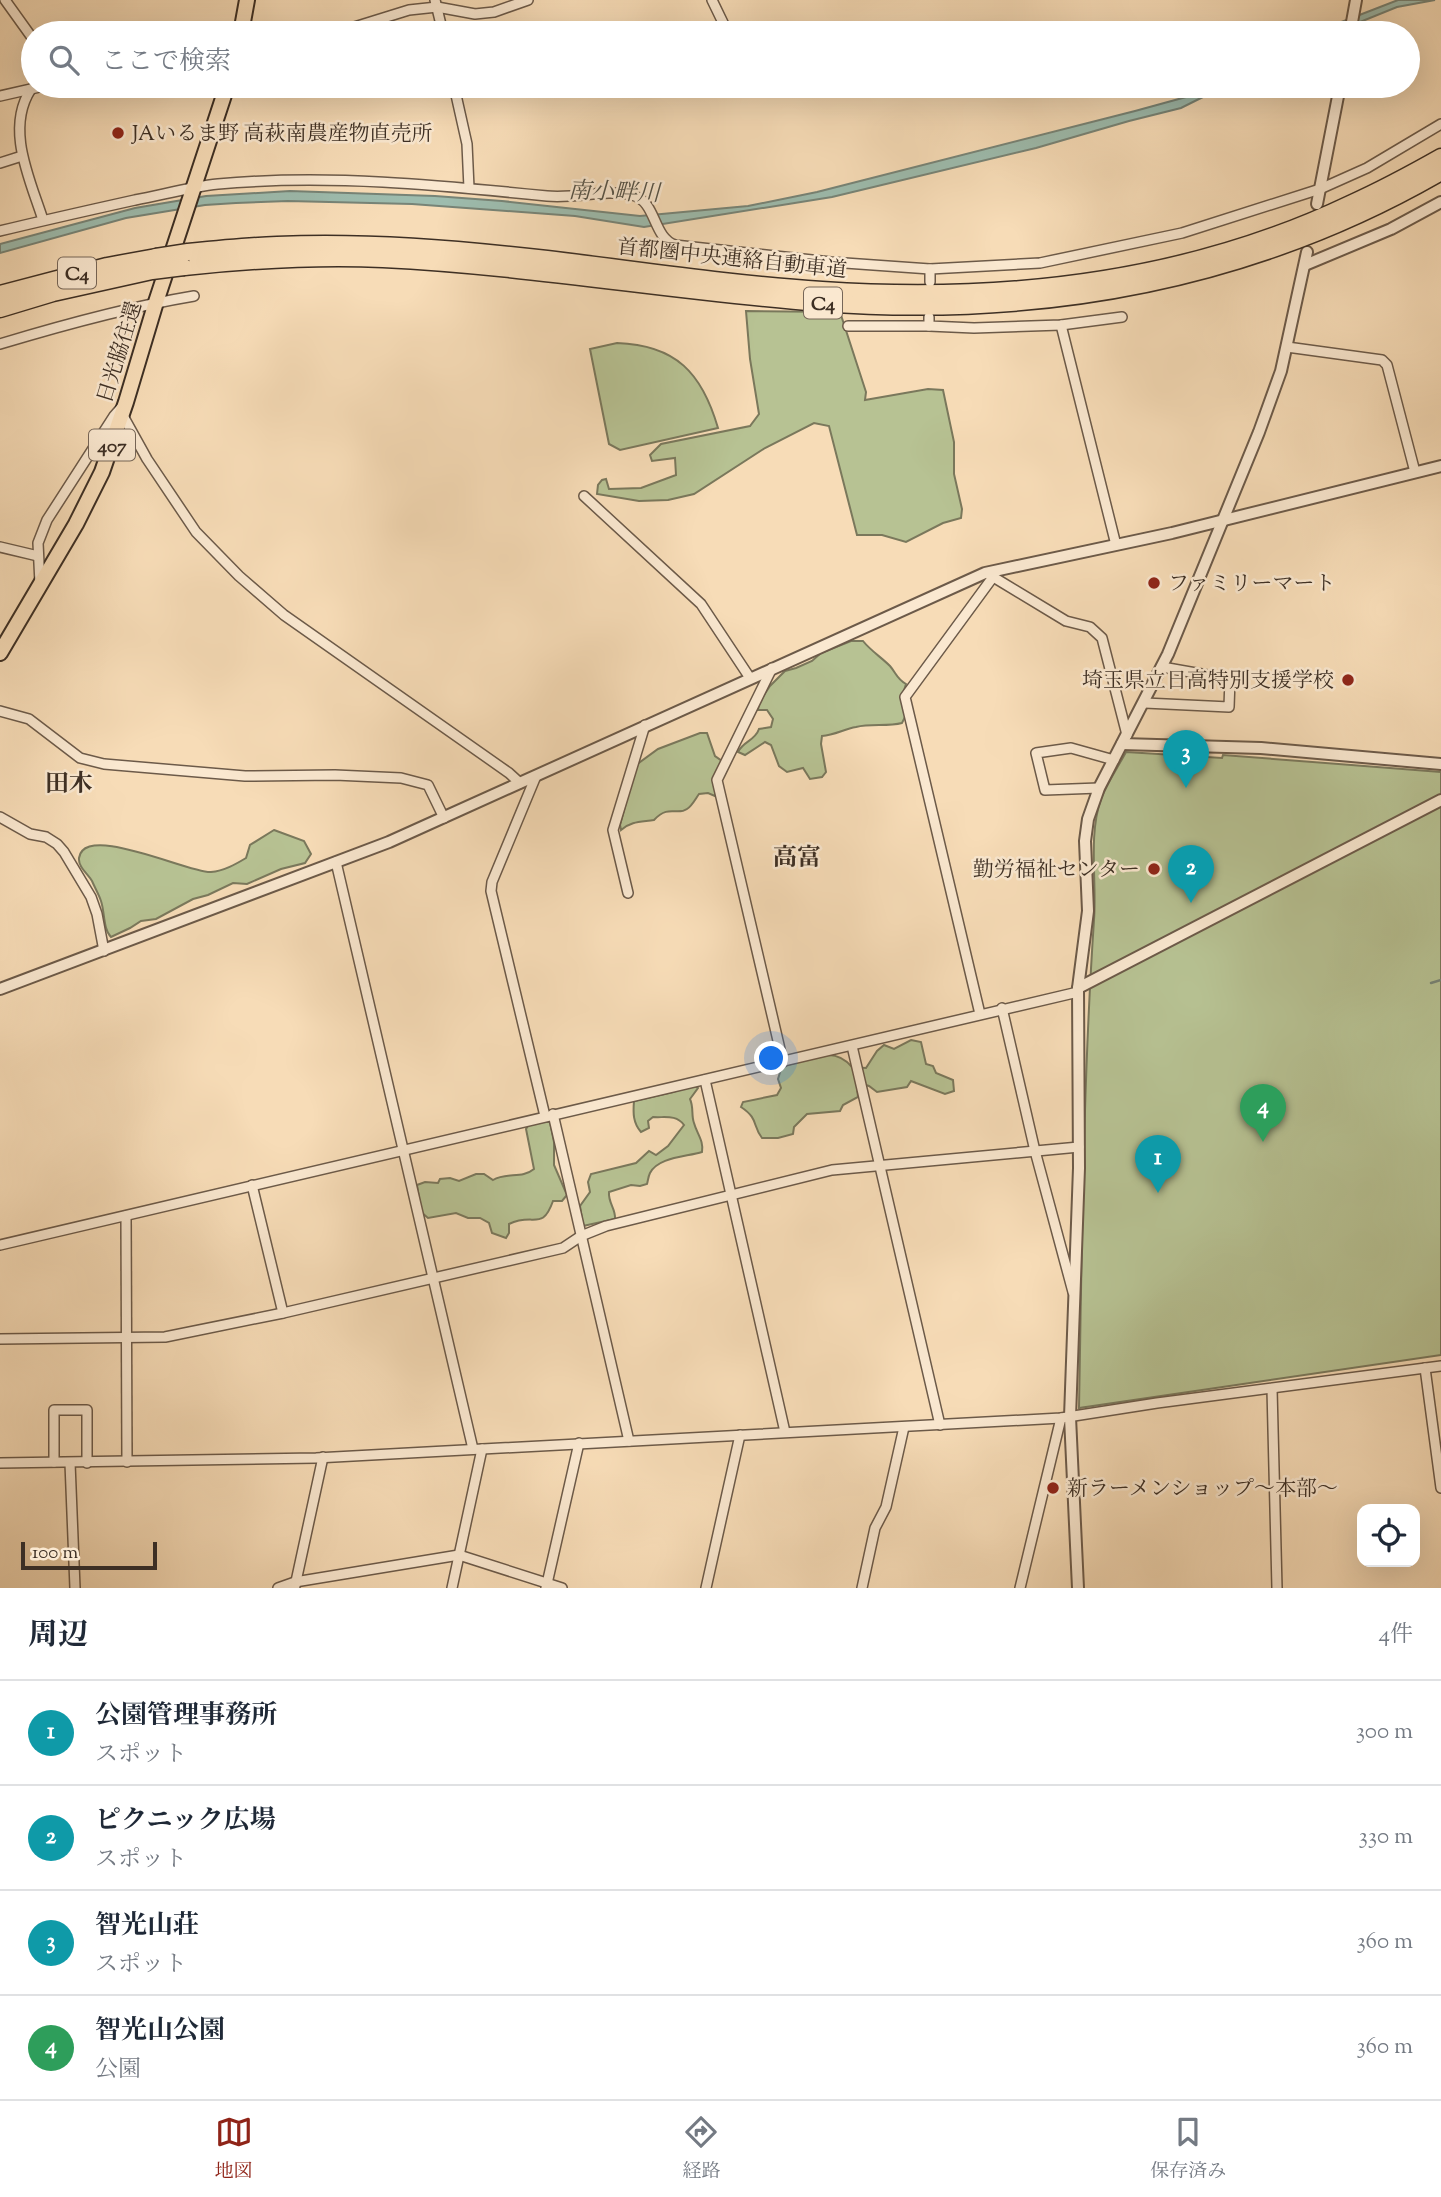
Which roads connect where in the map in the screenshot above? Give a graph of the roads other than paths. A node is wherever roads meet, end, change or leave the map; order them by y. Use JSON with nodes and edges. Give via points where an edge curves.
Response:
{"nodes":[{"id":1,"x":5,"y":0,"type":"edge"},
{"id":2,"x":247,"y":0,"type":"edge"},
{"id":3,"x":528,"y":0,"type":"edge"},
{"id":4,"x":712,"y":0,"type":"edge"},
{"id":5,"x":1356,"y":0,"type":"edge"},
{"id":6,"x":436,"y":3,"type":"edge"},
{"id":7,"x":243,"y":21,"type":"edge"},
{"id":8,"x":374,"y":21,"type":"edge"},
{"id":9,"x":440,"y":21,"type":"edge"},
{"id":10,"x":722,"y":21,"type":"edge"},
{"id":11,"x":1352,"y":21,"type":"edge"},
{"id":12,"x":21,"y":22,"type":"edge"},
{"id":13,"x":21,"y":91,"type":"edge"},
{"id":14,"x":0,"y":96,"type":"edge"},
{"id":15,"x":26,"y":98,"type":"edge"},
{"id":16,"x":223,"y":98,"type":"edge"},
{"id":17,"x":457,"y":98,"type":"edge"},
{"id":18,"x":1338,"y":98,"type":"edge"},
{"id":19,"x":1441,"y":124,"type":"edge"},
{"id":20,"x":22,"y":156,"type":"junction"},
{"id":21,"x":1441,"y":157,"type":"edge"},
{"id":22,"x":0,"y":163,"type":"edge"},
{"id":23,"x":1441,"y":172,"type":"edge"},
{"id":24,"x":469,"y":188,"type":"junction"},
{"id":25,"x":1320,"y":189,"type":"junction"},
{"id":26,"x":194,"y":191,"type":"junction"},
{"id":27,"x":1441,"y":202,"type":"edge"},
{"id":28,"x":1317,"y":204,"type":"dead end"},
{"id":29,"x":43,"y":220,"type":"junction"},
{"id":30,"x":0,"y":231,"type":"edge"},
{"id":31,"x":1307,"y":252,"type":"dead end"},
{"id":32,"x":186,"y":259,"type":"junction"},
{"id":33,"x":154,"y":264,"type":"junction"},
{"id":34,"x":1305,"y":265,"type":"junction"},
{"id":35,"x":930,"y":269,"type":"junction"},
{"id":36,"x":930,"y":282,"type":"dead end"},
{"id":37,"x":0,"y":294,"type":"edge"},
{"id":38,"x":194,"y":296,"type":"dead end"},
{"id":39,"x":156,"y":302,"type":"junction"},
{"id":40,"x":0,"y":309,"type":"edge"},
{"id":41,"x":1122,"y":317,"type":"dead end"},
{"id":42,"x":1061,"y":325,"type":"junction"},
{"id":43,"x":848,"y":326,"type":"dead end"},
{"id":44,"x":0,"y":344,"type":"edge"},
{"id":45,"x":1287,"y":346,"type":"junction"},
{"id":46,"x":124,"y":408,"type":"junction"},
{"id":47,"x":1441,"y":466,"type":"edge"},
{"id":48,"x":1415,"y":472,"type":"junction"},
{"id":49,"x":584,"y":496,"type":"dead end"},
{"id":50,"x":1223,"y":520,"type":"junction"},
{"id":51,"x":1116,"y":545,"type":"junction"},
{"id":52,"x":0,"y":547,"type":"edge"},
{"id":53,"x":38,"y":556,"type":"junction"},
{"id":54,"x":989,"y":575,"type":"junction"},
{"id":55,"x":40,"y":585,"type":"junction"},
{"id":56,"x":0,"y":653,"type":"edge"},
{"id":57,"x":1162,"y":667,"type":"junction"},
{"id":58,"x":772,"y":668,"type":"junction"},
{"id":59,"x":750,"y":678,"type":"junction"},
{"id":60,"x":1145,"y":702,"type":"junction"},
{"id":61,"x":0,"y":711,"type":"edge"},
{"id":62,"x":645,"y":726,"type":"junction"},
{"id":63,"x":1125,"y":739,"type":"junction"},
{"id":64,"x":1114,"y":760,"type":"junction"},
{"id":65,"x":1441,"y":764,"type":"edge"},
{"id":66,"x":536,"y":776,"type":"junction"},
{"id":67,"x":520,"y":783,"type":"junction"},
{"id":68,"x":1099,"y":788,"type":"junction"},
{"id":69,"x":1441,"y":800,"type":"edge"},
{"id":70,"x":0,"y":817,"type":"edge"},
{"id":71,"x":444,"y":818,"type":"junction"},
{"id":72,"x":336,"y":862,"type":"junction"},
{"id":73,"x":628,"y":893,"type":"dead end"},
{"id":74,"x":104,"y":951,"type":"junction"},
{"id":75,"x":0,"y":989,"type":"edge"},
{"id":76,"x":1078,"y":990,"type":"junction"},
{"id":77,"x":1002,"y":1008,"type":"junction"},
{"id":78,"x":980,"y":1014,"type":"junction"},
{"id":79,"x":852,"y":1046,"type":"junction"},
{"id":80,"x":783,"y":1062,"type":"junction"},
{"id":81,"x":705,"y":1080,"type":"junction"},
{"id":82,"x":549,"y":1115,"type":"junction"},
{"id":83,"x":1079,"y":1147,"type":"junction"},
{"id":84,"x":402,"y":1150,"type":"junction"},
{"id":85,"x":1035,"y":1151,"type":"junction"},
{"id":86,"x":881,"y":1166,"type":"junction"},
{"id":87,"x":252,"y":1185,"type":"junction"},
{"id":88,"x":730,"y":1195,"type":"junction"},
{"id":89,"x":125,"y":1216,"type":"junction"},
{"id":90,"x":581,"y":1236,"type":"junction"},
{"id":91,"x":0,"y":1245,"type":"edge"},
{"id":92,"x":432,"y":1278,"type":"junction"},
{"id":93,"x":1074,"y":1297,"type":"junction"},
{"id":94,"x":284,"y":1313,"type":"junction"},
{"id":95,"x":126,"y":1337,"type":"junction"},
{"id":96,"x":0,"y":1339,"type":"edge"},
{"id":97,"x":1441,"y":1366,"type":"edge"},
{"id":98,"x":1425,"y":1368,"type":"junction"},
{"id":99,"x":1272,"y":1389,"type":"junction"},
{"id":100,"x":1065,"y":1418,"type":"junction"},
{"id":101,"x":940,"y":1425,"type":"junction"},
{"id":102,"x":904,"y":1427,"type":"junction"},
{"id":103,"x":785,"y":1432,"type":"junction"},
{"id":104,"x":740,"y":1435,"type":"junction"},
{"id":105,"x":629,"y":1441,"type":"junction"},
{"id":106,"x":579,"y":1443,"type":"junction"},
{"id":107,"x":478,"y":1449,"type":"junction"},
{"id":108,"x":323,"y":1457,"type":"junction"},
{"id":109,"x":54,"y":1462,"type":"junction"},
{"id":110,"x":127,"y":1462,"type":"junction"},
{"id":111,"x":0,"y":1463,"type":"edge"},
{"id":112,"x":70,"y":1463,"type":"junction"},
{"id":113,"x":87,"y":1463,"type":"junction"},
{"id":114,"x":1441,"y":1488,"type":"edge"},
{"id":115,"x":459,"y":1555,"type":"junction"},
{"id":116,"x":295,"y":1585,"type":"edge"},
{"id":117,"x":546,"y":1585,"type":"edge"},
{"id":118,"x":75,"y":1588,"type":"edge"},
{"id":119,"x":278,"y":1588,"type":"edge"},
{"id":120,"x":452,"y":1588,"type":"edge"},
{"id":121,"x":562,"y":1588,"type":"edge"},
{"id":122,"x":706,"y":1588,"type":"edge"},
{"id":123,"x":862,"y":1588,"type":"edge"},
{"id":124,"x":1020,"y":1588,"type":"edge"},
{"id":125,"x":1078,"y":1588,"type":"edge"},
{"id":126,"x":1277,"y":1588,"type":"edge"}],
"edges":[{"from":1,"to":12,"type":"street"},
{"from":2,"to":7,"type":"highway"},
{"from":3,"to":6,"type":"street","via":[[475,14]]},
{"from":4,"to":10,"type":"street"},
{"from":5,"to":11,"type":"street"},
{"from":6,"to":8,"type":"street"},
{"from":6,"to":9,"type":"street"},
{"from":13,"to":14,"type":"street"},
{"from":15,"to":20,"type":"street","via":[[19,119]]},
{"from":16,"to":26,"type":"highway","name":"日光脇往還","number":"407"},
{"from":17,"to":24,"type":"street","via":[[467,145]]},
{"from":18,"to":25,"type":"street"},
{"from":19,"to":25,"type":"street"},
{"from":20,"to":22,"type":"street"},
{"from":20,"to":29,"type":"street"},
{"from":21,"to":32,"type":"highway","name":"首都圏中央連絡自動車道","number":"C4","via":[[1348,206],[1243,245],[1128,274],[1023,289],[940,294],[820,290],[379,246],[276,245]]},
{"from":23,"to":32,"type":"highway","name":"首都圏中央連絡自動車道","number":"C4","via":[[1294,242],[1199,272],[1107,292],[989,306],[821,303],[381,259]]},
{"from":24,"to":26,"type":"street","via":[[386,181],[273,181],[217,184]]},
{"from":24,"to":35,"type":"street","via":[[557,197],[627,194],[647,204],[662,234],[675,245]]},
{"from":25,"to":28,"type":"street"},
{"from":25,"to":35,"type":"street","via":[[1182,233],[1079,255]]},
{"from":26,"to":29,"type":"street"},
{"from":26,"to":39,"type":"highway","name":"日光脇往還","number":"407"},
{"from":27,"to":34,"type":"street"},
{"from":29,"to":30,"type":"street"},
{"from":31,"to":34,"type":"street"},
{"from":32,"to":33,"type":"highway","name":"首都圏中央連絡自動車道","number":"C4","bridge":true},
{"from":33,"to":37,"type":"highway","name":"首都圏中央連絡自動車道","number":"C4","via":[[95,269]]},
{"from":33,"to":40,"type":"highway","name":"首都圏中央連絡自動車道","number":"C4"},
{"from":34,"to":45,"type":"street"},
{"from":35,"to":36,"type":"street"},
{"from":38,"to":39,"type":"street"},
{"from":39,"to":44,"type":"street"},
{"from":39,"to":46,"type":"highway","name":"日光脇往還","number":"407"},
{"from":41,"to":42,"type":"street"},
{"from":42,"to":43,"type":"street","via":[[974,328],[929,322]]},
{"from":42,"to":51,"type":"street"},
{"from":45,"to":48,"type":"street","via":[[1382,360]]},
{"from":45,"to":50,"type":"street"},
{"from":46,"to":53,"type":"street","via":[[114,416],[47,520]]},
{"from":46,"to":55,"type":"highway","name":"日光脇往還","number":"407","via":[[90,500]]},
{"from":46,"to":67,"type":"street","via":[[147,459],[196,532],[239,576],[284,615]]},
{"from":47,"to":48,"type":"street"},
{"from":48,"to":50,"type":"street"},
{"from":49,"to":59,"type":"street","via":[[701,604]]},
{"from":50,"to":51,"type":"street"},
{"from":50,"to":57,"type":"street"},
{"from":51,"to":54,"type":"street"},
{"from":52,"to":53,"type":"street"},
{"from":53,"to":55,"type":"street"},
{"from":54,"to":58,"type":"street"},
{"from":54,"to":63,"type":"street","via":[[1066,621],[1090,627],[1102,638]]},
{"from":54,"to":78,"type":"street","via":[[905,697]]},
{"from":55,"to":56,"type":"highway","name":"日光脇往還","number":"407"},
{"from":57,"to":60,"type":"street"},
{"from":57,"to":60,"type":"street","via":[[1230,679],[1229,707]]},
{"from":58,"to":59,"type":"street"},
{"from":58,"to":80,"type":"street","via":[[717,780]]},
{"from":59,"to":62,"type":"street"},
{"from":60,"to":63,"type":"street"},
{"from":61,"to":71,"type":"street","via":[[29,719],[80,758],[104,764],[244,776],[401,778],[428,785]]},
{"from":62,"to":66,"type":"street"},
{"from":62,"to":73,"type":"street","via":[[614,830]]},
{"from":63,"to":64,"type":"street"},
{"from":63,"to":65,"type":"street"},
{"from":64,"to":68,"type":"street"},
{"from":64,"to":68,"type":"street","via":[[1071,748],[1036,753],[1045,790]]},
{"from":66,"to":67,"type":"street"},
{"from":66,"to":82,"type":"street","via":[[491,891]]},
{"from":67,"to":71,"type":"street"},
{"from":68,"to":76,"type":"street","via":[[1086,832],[1088,911]]},
{"from":69,"to":76,"type":"street"},
{"from":70,"to":74,"type":"street","via":[[30,834],[46,837],[64,852],[91,897]]},
{"from":71,"to":72,"type":"street"},
{"from":72,"to":74,"type":"street"},
{"from":72,"to":84,"type":"street"},
{"from":74,"to":75,"type":"street"},
{"from":76,"to":77,"type":"street"},
{"from":76,"to":83,"type":"street"},
{"from":77,"to":78,"type":"street"},
{"from":77,"to":85,"type":"street"},
{"from":78,"to":79,"type":"street"},
{"from":79,"to":80,"type":"street"},
{"from":79,"to":86,"type":"street"},
{"from":80,"to":81,"type":"street"},
{"from":81,"to":82,"type":"street"},
{"from":81,"to":88,"type":"street"},
{"from":82,"to":84,"type":"street"},
{"from":82,"to":90,"type":"street"},
{"from":83,"to":85,"type":"street"},
{"from":83,"to":93,"type":"street"},
{"from":84,"to":87,"type":"street"},
{"from":84,"to":92,"type":"street"},
{"from":85,"to":86,"type":"street"},
{"from":85,"to":93,"type":"street"},
{"from":86,"to":88,"type":"street","via":[[832,1170]]},
{"from":86,"to":101,"type":"street"},
{"from":87,"to":89,"type":"street"},
{"from":87,"to":94,"type":"street"},
{"from":88,"to":90,"type":"street"},
{"from":88,"to":103,"type":"street"},
{"from":89,"to":91,"type":"street"},
{"from":89,"to":95,"type":"street"},
{"from":90,"to":92,"type":"street","via":[[563,1248]]},
{"from":90,"to":105,"type":"street"},
{"from":92,"to":94,"type":"street"},
{"from":92,"to":107,"type":"street"},
{"from":93,"to":100,"type":"street"},
{"from":94,"to":95,"type":"street","via":[[165,1337]]},
{"from":95,"to":96,"type":"street"},
{"from":95,"to":110,"type":"street"},
{"from":97,"to":98,"type":"street"},
{"from":98,"to":99,"type":"street"},
{"from":98,"to":114,"type":"street"},
{"from":99,"to":100,"type":"street"},
{"from":99,"to":126,"type":"street"},
{"from":100,"to":101,"type":"street"},
{"from":100,"to":124,"type":"street"},
{"from":100,"to":125,"type":"street"},
{"from":101,"to":102,"type":"street"},
{"from":102,"to":103,"type":"street"},
{"from":102,"to":123,"type":"street"},
{"from":103,"to":104,"type":"street"},
{"from":104,"to":105,"type":"street"},
{"from":104,"to":122,"type":"street"},
{"from":105,"to":106,"type":"street"},
{"from":106,"to":107,"type":"street"},
{"from":106,"to":117,"type":"street"},
{"from":107,"to":108,"type":"street"},
{"from":107,"to":115,"type":"street"},
{"from":108,"to":110,"type":"street"},
{"from":108,"to":116,"type":"street"},
{"from":109,"to":111,"type":"street"},
{"from":109,"to":112,"type":"street"},
{"from":109,"to":113,"type":"street","via":[[54,1410],[87,1410]]},
{"from":110,"to":113,"type":"street"},
{"from":112,"to":113,"type":"street"},
{"from":112,"to":118,"type":"street"},
{"from":115,"to":116,"type":"street"},
{"from":115,"to":117,"type":"street"},
{"from":115,"to":120,"type":"street"},
{"from":116,"to":119,"type":"street"},
{"from":117,"to":121,"type":"street"}]}
